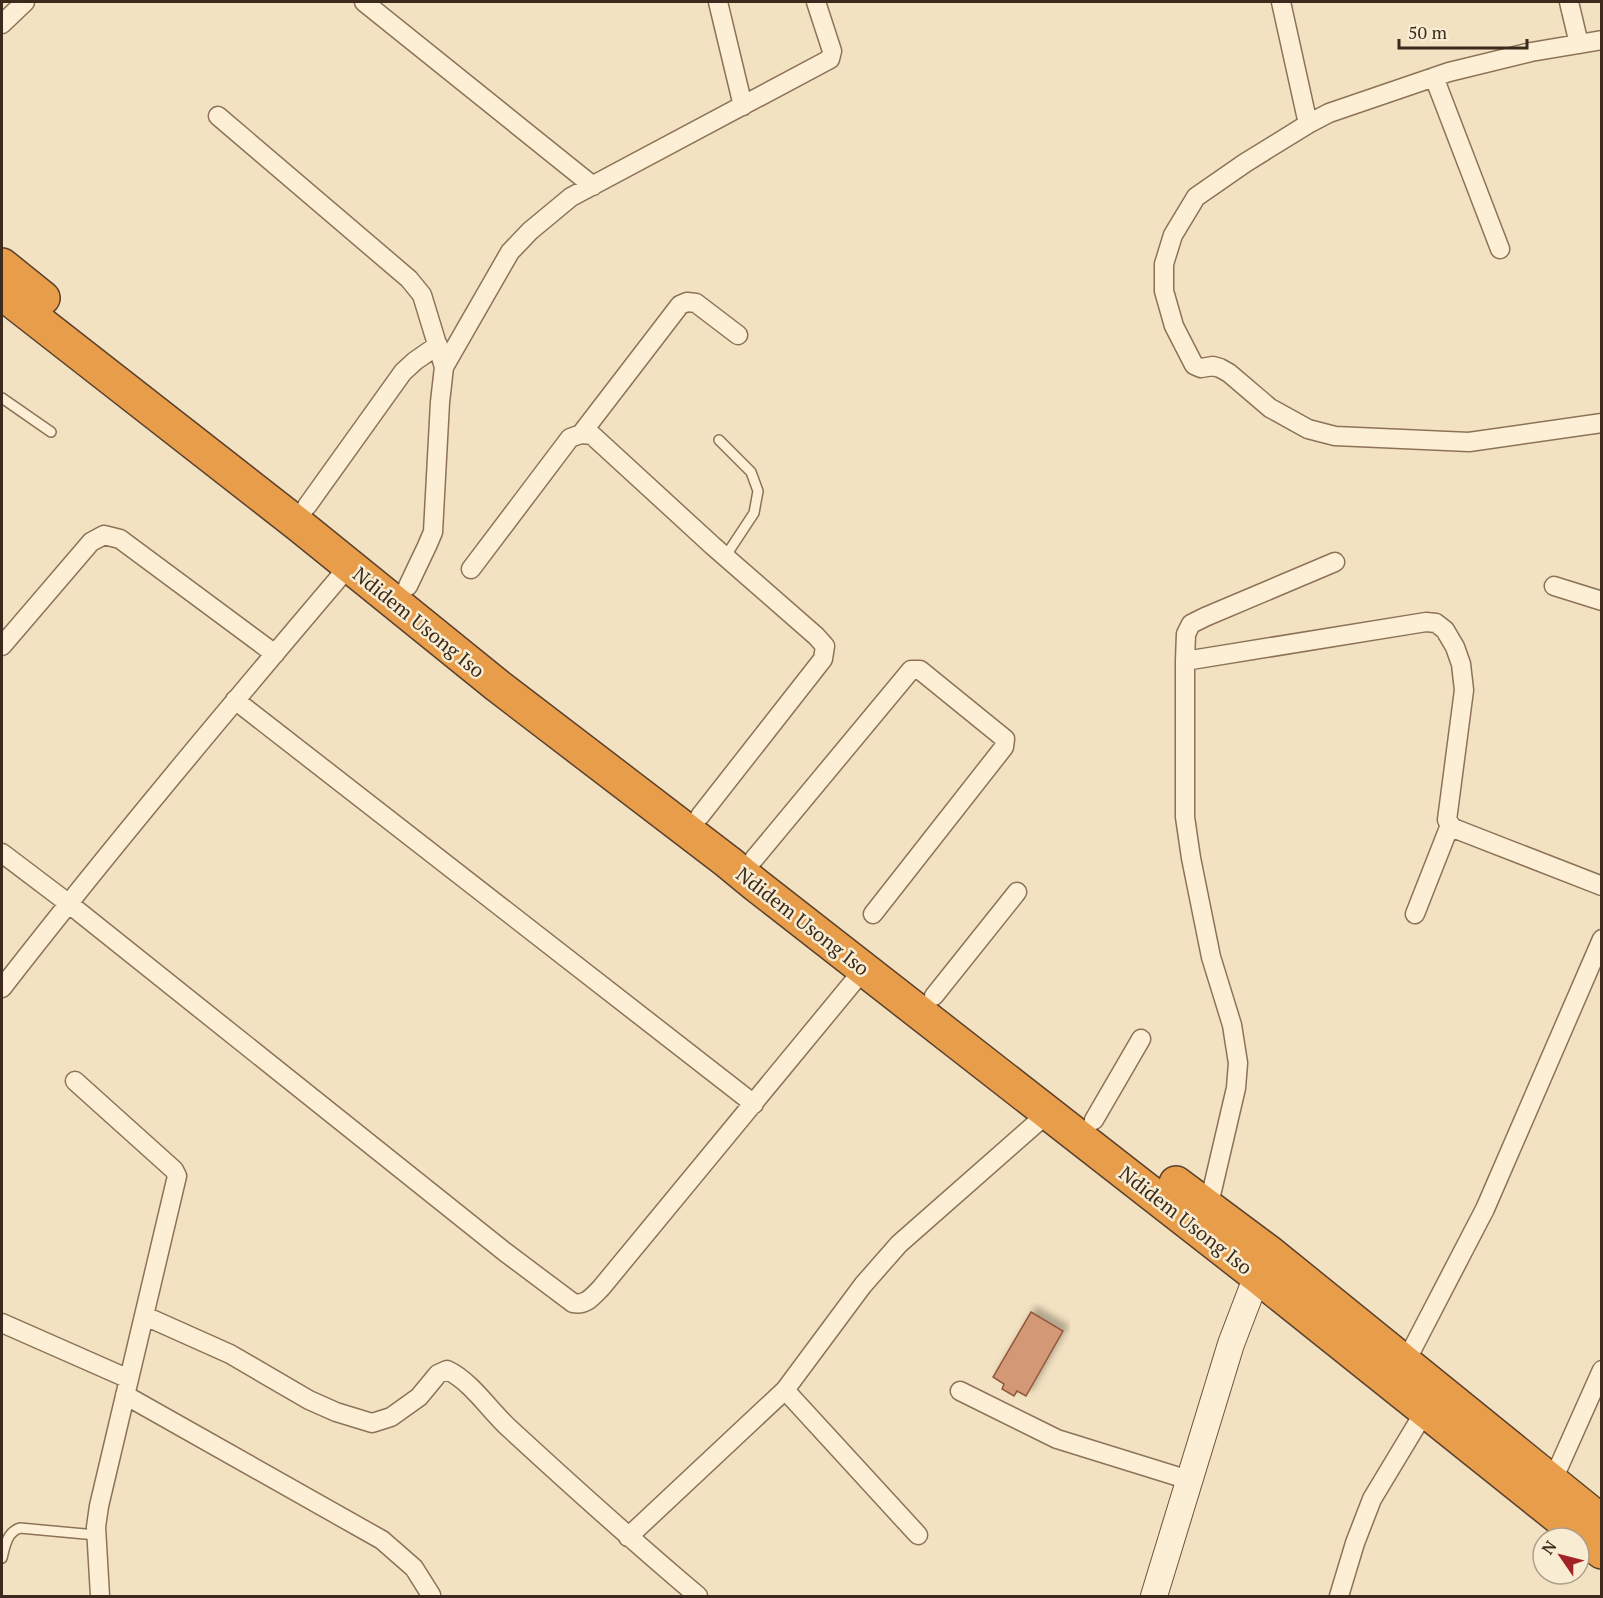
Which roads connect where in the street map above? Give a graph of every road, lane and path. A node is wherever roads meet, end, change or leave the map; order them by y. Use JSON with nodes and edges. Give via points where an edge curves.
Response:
{"nodes":[{"id":1,"x":25,"y":2,"type":"edge"},
{"id":2,"x":364,"y":2,"type":"edge"},
{"id":3,"x":718,"y":2,"type":"edge"},
{"id":4,"x":816,"y":2,"type":"edge"},
{"id":5,"x":1281,"y":2,"type":"edge"},
{"id":6,"x":1569,"y":2,"type":"edge"},
{"id":7,"x":2,"y":24,"type":"edge"},
{"id":8,"x":1602,"y":40,"type":"edge"},
{"id":9,"x":1579,"y":44,"type":"junction"},
{"id":10,"x":1434,"y":78,"type":"junction"},
{"id":11,"x":743,"y":106,"type":"junction"},
{"id":12,"x":218,"y":116,"type":"dead end"},
{"id":13,"x":1308,"y":124,"type":"junction"},
{"id":14,"x":593,"y":186,"type":"junction"},
{"id":15,"x":1500,"y":249,"type":"dead end"},
{"id":16,"x":2,"y":265,"type":"edge"},
{"id":17,"x":2,"y":292,"type":"edge"},
{"id":18,"x":738,"y":335,"type":"dead end"},
{"id":19,"x":438,"y":345,"type":"junction"},
{"id":20,"x":444,"y":367,"type":"junction"},
{"id":21,"x":2,"y":398,"type":"edge"},
{"id":22,"x":1602,"y":423,"type":"edge"},
{"id":23,"x":51,"y":432,"type":"dead end"},
{"id":24,"x":581,"y":434,"type":"junction"},
{"id":25,"x":719,"y":440,"type":"dead end"},
{"id":26,"x":306,"y":506,"type":"junction"},
{"id":27,"x":725,"y":557,"type":"junction"},
{"id":28,"x":1335,"y":562,"type":"dead end"},
{"id":29,"x":350,"y":566,"type":"junction"},
{"id":30,"x":471,"y":569,"type":"dead end"},
{"id":31,"x":408,"y":586,"type":"junction"},
{"id":32,"x":1554,"y":586,"type":"dead end"},
{"id":33,"x":1602,"y":601,"type":"edge"},
{"id":34,"x":2,"y":646,"type":"edge"},
{"id":35,"x":275,"y":654,"type":"junction"},
{"id":36,"x":1185,"y":662,"type":"junction"},
{"id":37,"x":235,"y":700,"type":"junction"},
{"id":38,"x":699,"y":816,"type":"junction"},
{"id":39,"x":1449,"y":825,"type":"junction"},
{"id":40,"x":2,"y":853,"type":"edge"},
{"id":41,"x":754,"y":859,"type":"junction"},
{"id":42,"x":1602,"y":886,"type":"edge"},
{"id":43,"x":1017,"y":892,"type":"dead end"},
{"id":44,"x":68,"y":903,"type":"junction"},
{"id":45,"x":873,"y":914,"type":"dead end"},
{"id":46,"x":1415,"y":914,"type":"dead end"},
{"id":47,"x":1602,"y":939,"type":"edge"},
{"id":48,"x":864,"y":969,"type":"junction"},
{"id":49,"x":2,"y":988,"type":"edge"},
{"id":50,"x":934,"y":996,"type":"junction"},
{"id":51,"x":1141,"y":1039,"type":"dead end"},
{"id":52,"x":75,"y":1081,"type":"dead end"},
{"id":53,"x":754,"y":1104,"type":"junction"},
{"id":54,"x":1049,"y":1112,"type":"junction"},
{"id":55,"x":1094,"y":1120,"type":"junction"},
{"id":56,"x":1208,"y":1208,"type":"junction"},
{"id":57,"x":1264,"y":1265,"type":"junction"},
{"id":58,"x":145,"y":1316,"type":"junction"},
{"id":59,"x":2,"y":1323,"type":"edge"},
{"id":60,"x":1406,"y":1363,"type":"junction"},
{"id":61,"x":1602,"y":1370,"type":"edge"},
{"id":62,"x":127,"y":1387,"type":"junction"},
{"id":63,"x":785,"y":1390,"type":"junction"},
{"id":64,"x":960,"y":1391,"type":"dead end"},
{"id":65,"x":1425,"y":1411,"type":"junction"},
{"id":66,"x":1189,"y":1480,"type":"junction"},
{"id":67,"x":1552,"y":1482,"type":"junction"},
{"id":68,"x":1602,"y":1522,"type":"edge"},
{"id":69,"x":96,"y":1535,"type":"junction"},
{"id":70,"x":918,"y":1535,"type":"dead end"},
{"id":71,"x":628,"y":1537,"type":"junction"},
{"id":72,"x":1602,"y":1552,"type":"edge"},
{"id":73,"x":2,"y":1558,"type":"edge"},
{"id":74,"x":431,"y":1595,"type":"dead end"},
{"id":75,"x":100,"y":1596,"type":"edge"},
{"id":76,"x":698,"y":1596,"type":"edge"},
{"id":77,"x":1154,"y":1596,"type":"edge"},
{"id":78,"x":1339,"y":1596,"type":"edge"}],
"edges":[{"from":1,"to":7,"type":"street"},
{"from":2,"to":14,"type":"street"},
{"from":3,"to":11,"type":"street"},
{"from":4,"to":11,"type":"street","via":[[832,51],[830,59]]},
{"from":5,"to":13,"type":"street"},
{"from":6,"to":9,"type":"street"},
{"from":8,"to":9,"type":"street"},
{"from":9,"to":10,"type":"street","via":[[1531,52]]},
{"from":10,"to":13,"type":"street","via":[[1329,113]]},
{"from":10,"to":15,"type":"street"},
{"from":11,"to":14,"type":"street"},
{"from":12,"to":19,"type":"street","via":[[409,279],[422,295]]},
{"from":13,"to":22,"type":"street","via":[[1196,197],[1173,235],[1164,264],[1164,291],[1174,326],[1194,365],[1220,368],[1270,408],[1308,429],[1335,436],[1469,442]]},
{"from":14,"to":20,"type":"street","via":[[571,197],[510,252]]},
{"from":16,"to":26,"type":"highway","name":"Ndidem Usong Iso"},
{"from":17,"to":29,"type":"highway","name":"Ndidem Usong Iso"},
{"from":18,"to":24,"type":"street","via":[[696,303],[680,305]]},
{"from":19,"to":20,"type":"street"},
{"from":19,"to":26,"type":"street","via":[[403,372]]},
{"from":20,"to":31,"type":"street","via":[[433,532]]},
{"from":21,"to":23,"type":"lane"},
{"from":24,"to":27,"type":"street","via":[[592,435]]},
{"from":24,"to":30,"type":"street","via":[[570,438]]},
{"from":25,"to":27,"type":"lane","via":[[751,472],[758,491],[754,513]]},
{"from":26,"to":31,"type":"highway","name":"Ndidem Usong Iso"},
{"from":27,"to":38,"type":"street","via":[[825,646],[823,659]]},
{"from":28,"to":36,"type":"street","via":[[1191,624],[1186,634]]},
{"from":29,"to":35,"type":"street"},
{"from":29,"to":48,"type":"highway","name":"Ndidem Usong Iso","via":[[498,686]]},
{"from":31,"to":38,"type":"highway","name":"Ndidem Usong Iso"},
{"from":32,"to":33,"type":"street"},
{"from":34,"to":35,"type":"street","via":[[91,542],[104,535],[120,539]]},
{"from":35,"to":37,"type":"street"},
{"from":36,"to":39,"type":"street","via":[[1436,623],[1455,647],[1464,690]]},
{"from":36,"to":56,"type":"street","via":[[1185,817],[1211,957],[1232,1025],[1238,1063],[1236,1088]]},
{"from":37,"to":44,"type":"street"},
{"from":37,"to":53,"type":"street"},
{"from":38,"to":41,"type":"highway","name":"Ndidem Usong Iso"},
{"from":39,"to":42,"type":"street"},
{"from":39,"to":46,"type":"street"},
{"from":40,"to":44,"type":"street"},
{"from":41,"to":45,"type":"street","via":[[911,670],[920,670],[1005,739],[1004,747]]},
{"from":41,"to":50,"type":"highway","name":"Ndidem Usong Iso"},
{"from":43,"to":50,"type":"street"},
{"from":44,"to":49,"type":"street"},
{"from":44,"to":53,"type":"street","via":[[573,1303],[587,1302],[602,1288]]},
{"from":47,"to":60,"type":"street","via":[[1485,1209]]},
{"from":48,"to":53,"type":"street"},
{"from":48,"to":54,"type":"highway","name":"Ndidem Usong Iso"},
{"from":50,"to":55,"type":"highway","name":"Ndidem Usong Iso"},
{"from":51,"to":55,"type":"street"},
{"from":52,"to":58,"type":"street","via":[[177,1176]]},
{"from":54,"to":57,"type":"highway","name":"Ndidem Usong Iso"},
{"from":54,"to":63,"type":"street","via":[[899,1244],[863,1285]]},
{"from":55,"to":56,"type":"highway","name":"Ndidem Usong Iso"},
{"from":56,"to":57,"type":"highway","name":"Ndidem Usong Iso"},
{"from":57,"to":60,"type":"highway","name":"Ndidem Usong Iso"},
{"from":57,"to":65,"type":"highway","name":"Ndidem Usong Iso"},
{"from":57,"to":66,"type":"street","via":[[1231,1344]]},
{"from":58,"to":62,"type":"street"},
{"from":58,"to":71,"type":"street","via":[[230,1354],[309,1400],[372,1423],[391,1417],[447,1370],[458,1376]]},
{"from":59,"to":62,"type":"street"},
{"from":60,"to":67,"type":"highway","name":"Ndidem Usong Iso"},
{"from":61,"to":67,"type":"street"},
{"from":62,"to":69,"type":"street","via":[[99,1506]]},
{"from":62,"to":74,"type":"street","via":[[382,1540],[414,1568]]},
{"from":63,"to":70,"type":"street"},
{"from":63,"to":71,"type":"street"},
{"from":64,"to":66,"type":"street","via":[[1058,1438]]},
{"from":65,"to":72,"type":"highway","name":"Ndidem Usong Iso"},
{"from":65,"to":78,"type":"street","via":[[1372,1499]]},
{"from":66,"to":77,"type":"street"},
{"from":67,"to":68,"type":"highway","name":"Ndidem Usong Iso"},
{"from":69,"to":73,"type":"lane","via":[[20,1527],[8,1538]]},
{"from":69,"to":75,"type":"street"},
{"from":71,"to":76,"type":"street"}]}
